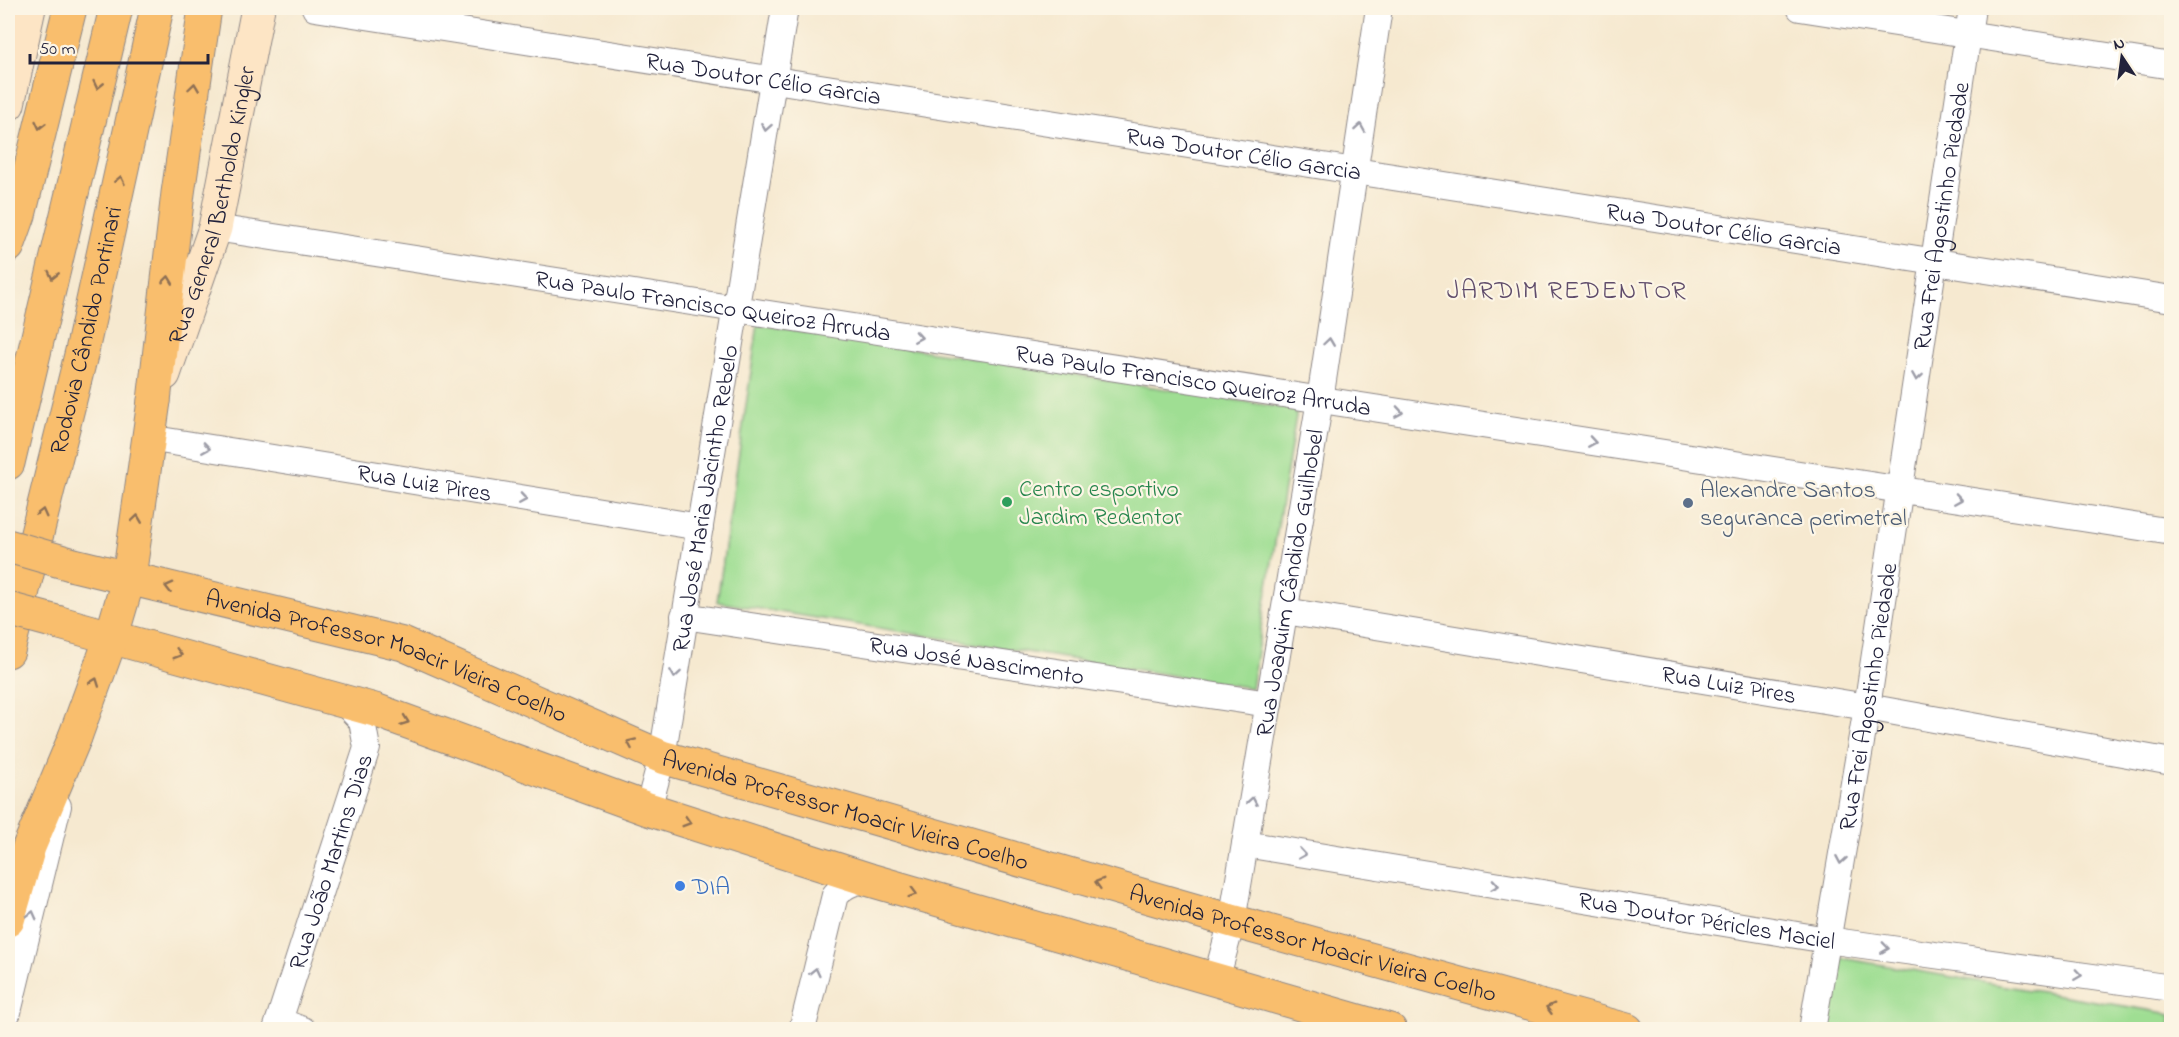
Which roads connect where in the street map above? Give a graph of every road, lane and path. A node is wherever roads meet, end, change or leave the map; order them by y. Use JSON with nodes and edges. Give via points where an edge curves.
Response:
{"nodes":[{"id":1,"x":29,"y":8,"type":"edge"},
{"id":2,"x":70,"y":8,"type":"edge"},
{"id":3,"x":116,"y":8,"type":"edge"},
{"id":4,"x":157,"y":8,"type":"edge"},
{"id":5,"x":206,"y":8,"type":"edge"},
{"id":6,"x":258,"y":8,"type":"edge"},
{"id":7,"x":315,"y":8,"type":"edge"},
{"id":8,"x":786,"y":8,"type":"edge"},
{"id":9,"x":1379,"y":8,"type":"edge"},
{"id":10,"x":1800,"y":8,"type":"edge"},
{"id":11,"x":1972,"y":8,"type":"edge"},
{"id":12,"x":1968,"y":34,"type":"junction"},
{"id":13,"x":2172,"y":66,"type":"edge"},
{"id":14,"x":774,"y":80,"type":"junction"},
{"id":15,"x":8,"y":104,"type":"edge"},
{"id":16,"x":1353,"y":170,"type":"junction"},
{"id":17,"x":215,"y":228,"type":"junction"},
{"id":18,"x":8,"y":246,"type":"edge"},
{"id":19,"x":1935,"y":262,"type":"junction"},
{"id":20,"x":2172,"y":299,"type":"edge"},
{"id":21,"x":736,"y":309,"type":"junction"},
{"id":22,"x":1320,"y":400,"type":"junction"},
{"id":23,"x":154,"y":401,"type":"junction"},
{"id":24,"x":148,"y":438,"type":"junction"},
{"id":25,"x":8,"y":463,"type":"edge"},
{"id":26,"x":1900,"y":490,"type":"junction"},
{"id":27,"x":700,"y":528,"type":"junction"},
{"id":28,"x":2172,"y":532,"type":"edge"},
{"id":29,"x":8,"y":546,"type":"edge"},
{"id":30,"x":129,"y":577,"type":"junction"},
{"id":31,"x":8,"y":609,"type":"edge"},
{"id":32,"x":1284,"y":611,"type":"junction"},
{"id":33,"x":684,"y":616,"type":"junction"},
{"id":34,"x":112,"y":635,"type":"junction"},
{"id":35,"x":8,"y":651,"type":"edge"},
{"id":36,"x":342,"y":700,"type":"junction"},
{"id":37,"x":1269,"y":704,"type":"junction"},
{"id":38,"x":1867,"y":707,"type":"junction"},
{"id":39,"x":75,"y":737,"type":"junction"},
{"id":40,"x":662,"y":757,"type":"junction"},
{"id":41,"x":2172,"y":762,"type":"edge"},
{"id":42,"x":648,"y":809,"type":"junction"},
{"id":43,"x":1245,"y":844,"type":"junction"},
{"id":44,"x":870,"y":880,"type":"junction"},
{"id":45,"x":8,"y":920,"type":"edge"},
{"id":46,"x":1232,"y":921,"type":"junction"},
{"id":47,"x":1827,"y":940,"type":"junction"},
{"id":48,"x":1216,"y":980,"type":"junction"},
{"id":49,"x":2172,"y":988,"type":"edge"},
{"id":50,"x":8,"y":1012,"type":"edge"},
{"id":51,"x":286,"y":1027,"type":"edge"},
{"id":52,"x":802,"y":1029,"type":"edge"},
{"id":53,"x":1390,"y":1029,"type":"edge"},
{"id":54,"x":1627,"y":1029,"type":"edge"},
{"id":55,"x":1812,"y":1029,"type":"edge"}],
"edges":[{"from":1,"to":15,"type":"street"},
{"from":2,"to":18,"type":"main road","one_way":true},
{"from":3,"to":25,"type":"main road","name":"Rodovia Cândido Portinari","one_way":true},
{"from":35,"to":4,"type":"main road","name":"Rodovia Cândido Portinari","one_way":true,"via":[[82,351]]},
{"from":23,"to":5,"type":"main road","one_way":true,"via":[[178,193]]},
{"from":6,"to":17,"type":"street","name":"Rua General Bertholdo Kingler"},
{"from":7,"to":14,"type":"street","name":"Rua Doutor Célio Garcia"},
{"from":8,"to":14,"type":"street","name":"Rua José Maria Jacintho Rebelo"},
{"from":16,"to":9,"type":"street","name":"Rua Joaquim Cândido Guilhobel","one_way":true},
{"from":10,"to":12,"type":"street"},
{"from":11,"to":12,"type":"street","name":"Rua Frei Agostinho Piedade"},
{"from":12,"to":13,"type":"street"},
{"from":12,"to":19,"type":"street","name":"Rua Frei Agostinho Piedade"},
{"from":14,"to":16,"type":"street","name":"Rua Doutor Célio Garcia"},
{"from":14,"to":21,"type":"street","name":"Rua José Maria Jacintho Rebelo","one_way":true},
{"from":16,"to":19,"type":"street","name":"Rua Doutor Célio Garcia"},
{"from":22,"to":16,"type":"street","name":"Rua Joaquim Cândido Guilhobel","one_way":true},
{"from":17,"to":21,"type":"street","name":"Rua Paulo Francisco Queiroz Arruda"},
{"from":17,"to":23,"type":"street","name":"Rua General Bertholdo Kingler"},
{"from":19,"to":20,"type":"street","name":"Rua Doutor Célio Garcia"},
{"from":19,"to":26,"type":"street","name":"Rua Frei Agostinho Piedade","one_way":true},
{"from":21,"to":22,"type":"street","name":"Rua Paulo Francisco Queiroz Arruda","one_way":true},
{"from":21,"to":27,"type":"street","name":"Rua José Maria Jacintho Rebelo"},
{"from":22,"to":26,"type":"street","name":"Rua Paulo Francisco Queiroz Arruda","one_way":true},
{"from":22,"to":32,"type":"street","name":"Rua Joaquim Cândido Guilhobel"},
{"from":23,"to":24,"type":"main road"},
{"from":24,"to":27,"type":"street","name":"Rua Luiz Pires","one_way":true},
{"from":30,"to":24,"type":"main road","one_way":true},
{"from":26,"to":28,"type":"street","name":"Rua Paulo Francisco Queiroz Arruda","one_way":true},
{"from":26,"to":38,"type":"street","name":"Rua Frei Agostinho Piedade"},
{"from":27,"to":33,"type":"street","name":"Rua José Maria Jacintho Rebelo"},
{"from":29,"to":30,"type":"main road","name":"Avenida Professor Moacir Vieira Coelho","bridge":true},
{"from":30,"to":34,"type":"main road"},
{"from":40,"to":30,"type":"main road","name":"Avenida Professor Moacir Vieira Coelho","one_way":true,"via":[[403,644]]},
{"from":31,"to":34,"type":"main road","bridge":true},
{"from":32,"to":37,"type":"street","name":"Rua Joaquim Cândido Guilhobel"},
{"from":32,"to":38,"type":"street","name":"Rua Luiz Pires"},
{"from":33,"to":37,"type":"street","name":"Rua José Nascimento"},
{"from":33,"to":40,"type":"street","name":"Rua José Maria Jacintho Rebelo","one_way":true},
{"from":34,"to":36,"type":"main road","one_way":true},
{"from":39,"to":34,"type":"main road","one_way":true},
{"from":36,"to":42,"type":"main road","one_way":true},
{"from":36,"to":51,"type":"street","name":"Rua João Martins Dias","via":[[362,721],[367,748]]},
{"from":43,"to":37,"type":"street","name":"Rua Joaquim Cândido Guilhobel","one_way":true},
{"from":38,"to":41,"type":"street","name":"Rua Luiz Pires"},
{"from":38,"to":47,"type":"street","name":"Rua Frei Agostinho Piedade","one_way":true},
{"from":39,"to":45,"type":"main road","via":[[29,847]]},
{"from":50,"to":39,"type":"street","one_way":true},
{"from":40,"to":42,"type":"street","name":"Rua José Maria Jacintho Rebelo"},
{"from":46,"to":40,"type":"main road","name":"Avenida Professor Moacir Vieira Coelho","one_way":true},
{"from":42,"to":44,"type":"main road","one_way":true},
{"from":43,"to":46,"type":"street","name":"Rua Joaquim Cândido Guilhobel"},
{"from":43,"to":47,"type":"street","name":"Rua Doutor Péricles Maciel","one_way":true},
{"from":44,"to":48,"type":"main road","one_way":true},
{"from":52,"to":44,"type":"street","one_way":true,"via":[[835,895],[856,880]]},
{"from":46,"to":48,"type":"street","name":"Rua Joaquim Cândido Guilhobel"},
{"from":54,"to":46,"type":"main road","name":"Avenida Professor Moacir Vieira Coelho","one_way":true},
{"from":47,"to":49,"type":"street","name":"Rua Doutor Péricles Maciel","one_way":true},
{"from":47,"to":55,"type":"street","name":"Rua Frei Agostinho Piedade"},
{"from":48,"to":53,"type":"main road"}]}
